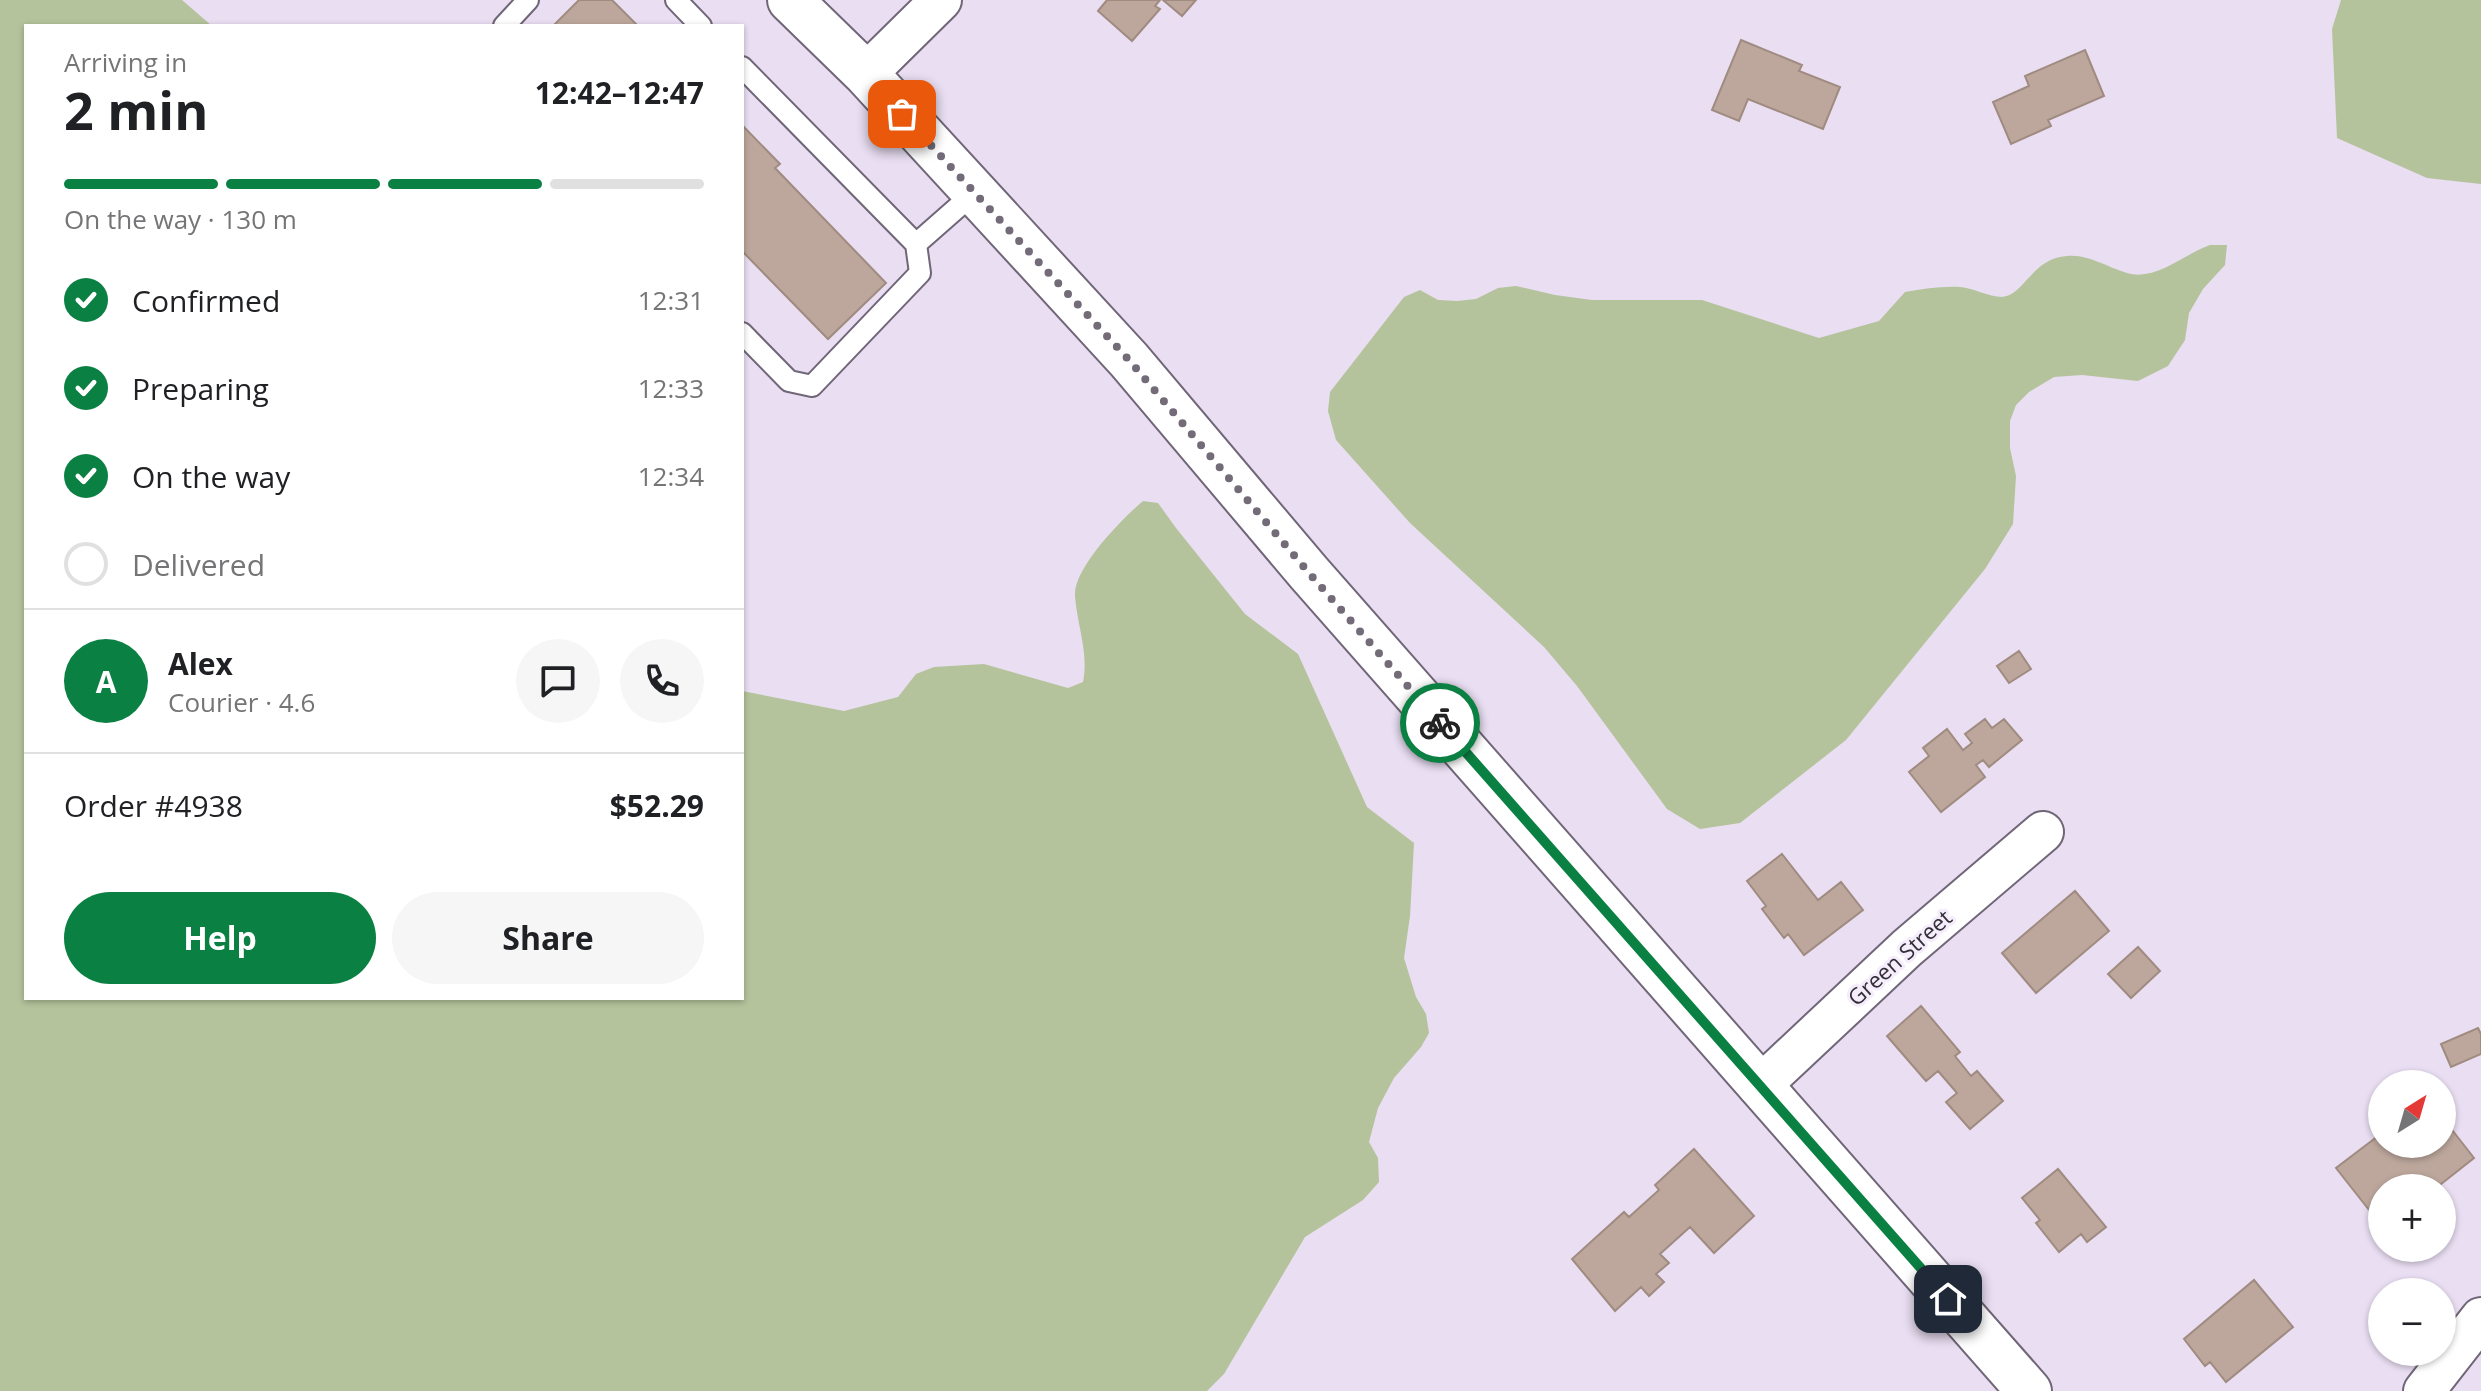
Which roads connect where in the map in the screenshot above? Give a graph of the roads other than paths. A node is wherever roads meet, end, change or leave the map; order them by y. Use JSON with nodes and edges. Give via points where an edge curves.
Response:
{"nodes":[{"id":1,"x":528,"y":0,"type":"edge"},
{"id":2,"x":676,"y":0,"type":"edge"},
{"id":3,"x":790,"y":0,"type":"edge"},
{"id":4,"x":941,"y":0,"type":"edge"},
{"id":5,"x":506,"y":24,"type":"edge"},
{"id":6,"x":699,"y":24,"type":"edge"},
{"id":7,"x":744,"y":69,"type":"edge"},
{"id":8,"x":866,"y":74,"type":"junction"},
{"id":9,"x":974,"y":193,"type":"junction"},
{"id":10,"x":916,"y":244,"type":"junction"},
{"id":11,"x":744,"y":335,"type":"edge"},
{"id":12,"x":2043,"y":832,"type":"dead end"},
{"id":13,"x":1759,"y":1087,"type":"junction"},
{"id":14,"x":2481,"y":1318,"type":"edge"},
{"id":15,"x":2029,"y":1391,"type":"edge"},
{"id":16,"x":2424,"y":1391,"type":"edge"}],
"edges":[{"from":1,"to":5,"type":"lane"},
{"from":2,"to":6,"type":"lane"},
{"from":3,"to":8,"type":"main road"},
{"from":4,"to":8,"type":"street"},
{"from":7,"to":10,"type":"lane"},
{"from":8,"to":9,"type":"main road"},
{"from":9,"to":10,"type":"lane"},
{"from":9,"to":13,"type":"main road","via":[[1129,360]]},
{"from":10,"to":11,"type":"lane","via":[[920,273],[812,386],[789,381]]},
{"from":12,"to":13,"type":"street","name":"Green Street","via":[[1907,948]]},
{"from":13,"to":15,"type":"main road"},
{"from":14,"to":16,"type":"street"}]}
